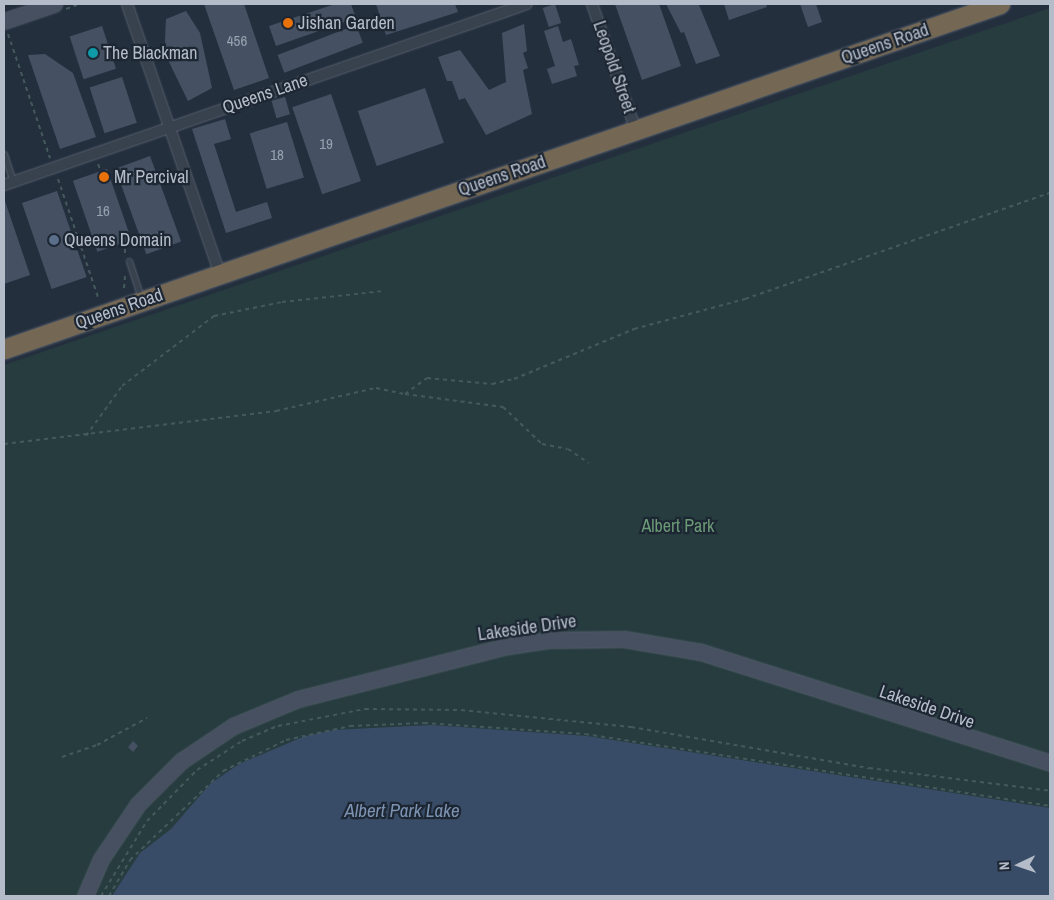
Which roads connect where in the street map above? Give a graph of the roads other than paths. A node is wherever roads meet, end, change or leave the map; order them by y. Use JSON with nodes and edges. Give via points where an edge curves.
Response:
{"nodes":[{"id":1,"x":54,"y":4,"type":"edge"},
{"id":2,"x":127,"y":4,"type":"edge"},
{"id":3,"x":527,"y":4,"type":"edge"},
{"id":4,"x":592,"y":4,"type":"edge"},
{"id":5,"x":1000,"y":4,"type":"edge"},
{"id":6,"x":4,"y":21,"type":"edge"},
{"id":7,"x":168,"y":128,"type":"junction"},
{"id":8,"x":636,"y":130,"type":"junction"},
{"id":9,"x":4,"y":154,"type":"edge"},
{"id":10,"x":8,"y":183,"type":"edge"},
{"id":11,"x":130,"y":261,"type":"dead end"},
{"id":12,"x":220,"y":274,"type":"junction"},
{"id":13,"x":142,"y":301,"type":"junction"},
{"id":14,"x":4,"y":348,"type":"edge"},
{"id":15,"x":1050,"y":763,"type":"edge"},
{"id":16,"x":85,"y":896,"type":"edge"}],
"edges":[{"from":1,"to":6,"type":"street"},
{"from":2,"to":7,"type":"street"},
{"from":3,"to":7,"type":"street","name":"Queens Lane"},
{"from":4,"to":8,"type":"street","name":"Leopold Street"},
{"from":5,"to":8,"type":"highway","name":"Queens Road"},
{"from":7,"to":10,"type":"street","name":"Queens Lane"},
{"from":7,"to":12,"type":"street"},
{"from":8,"to":12,"type":"highway","name":"Queens Road"},
{"from":9,"to":10,"type":"lane"},
{"from":11,"to":13,"type":"lane"},
{"from":12,"to":13,"type":"highway","name":"Queens Road"},
{"from":13,"to":14,"type":"highway","name":"Queens Road"},
{"from":15,"to":16,"type":"street","name":"Lakeside Drive","via":[[701,652],[624,639],[548,640],[508,646],[298,699],[233,726],[181,761],[138,804],[101,859]]}]}
